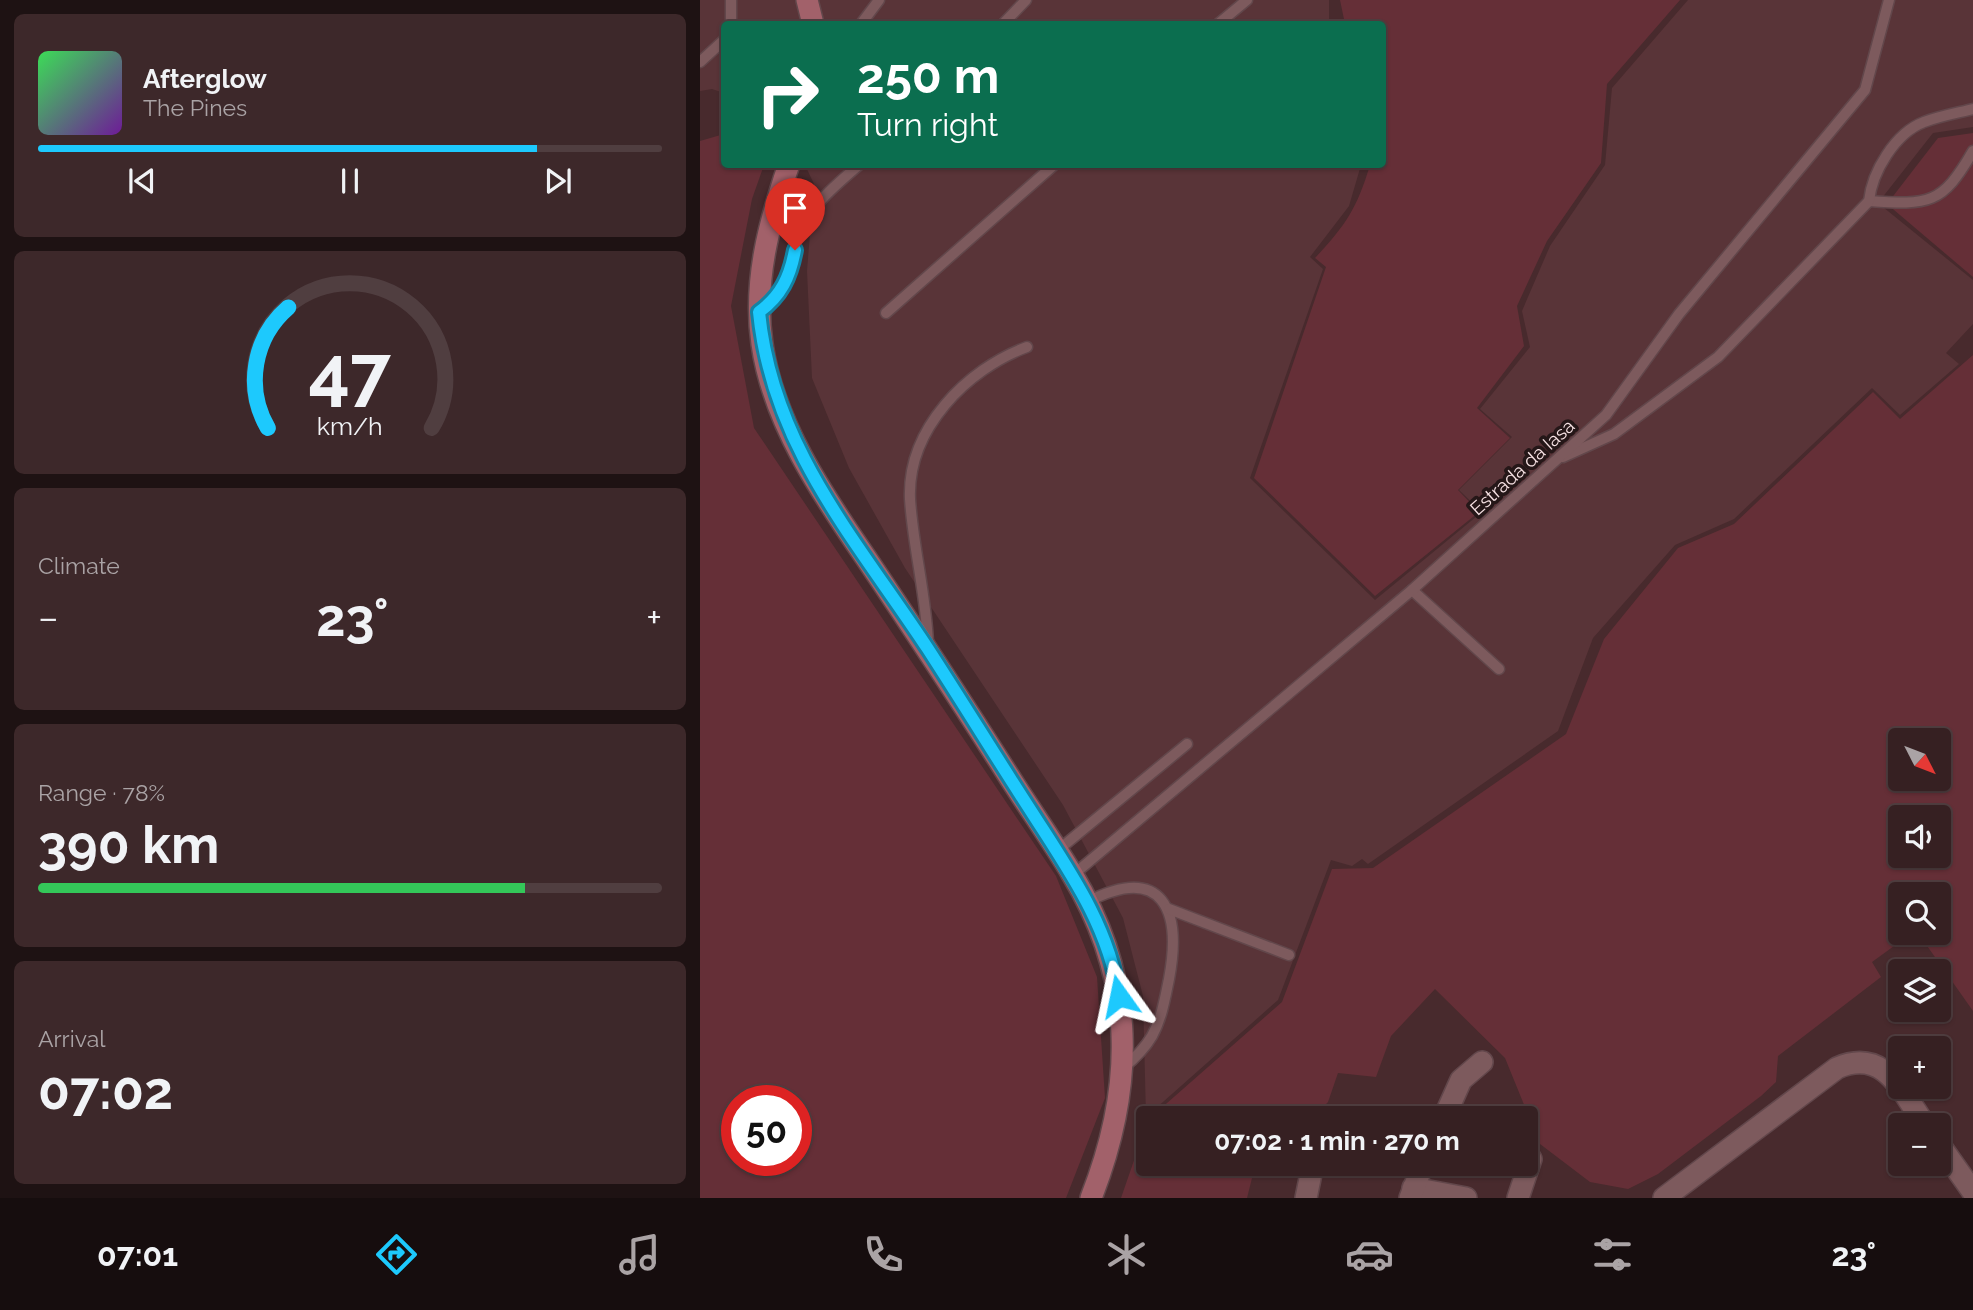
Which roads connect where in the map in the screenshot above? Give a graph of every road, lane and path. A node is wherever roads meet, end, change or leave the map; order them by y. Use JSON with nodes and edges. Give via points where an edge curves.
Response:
{"nodes":[{"id":1,"x":731,"y":0,"type":"edge"},
{"id":2,"x":807,"y":0,"type":"edge"},
{"id":3,"x":879,"y":0,"type":"edge"},
{"id":4,"x":1026,"y":0,"type":"edge"},
{"id":5,"x":1247,"y":0,"type":"edge"},
{"id":6,"x":1889,"y":0,"type":"edge"},
{"id":7,"x":731,"y":21,"type":"edge"},
{"id":8,"x":812,"y":21,"type":"edge"},
{"id":9,"x":863,"y":21,"type":"edge"},
{"id":10,"x":1006,"y":21,"type":"edge"},
{"id":11,"x":1222,"y":21,"type":"edge"},
{"id":12,"x":721,"y":43,"type":"edge"},
{"id":13,"x":700,"y":62,"type":"edge"},
{"id":14,"x":1973,"y":109,"type":"edge"},
{"id":15,"x":1973,"y":151,"type":"edge"},
{"id":16,"x":788,"y":168,"type":"edge"},
{"id":17,"x":856,"y":168,"type":"edge"},
{"id":18,"x":1050,"y":168,"type":"edge"},
{"id":19,"x":1869,"y":201,"type":"junction"},
{"id":20,"x":759,"y":312,"type":"junction"},
{"id":21,"x":886,"y":313,"type":"dead end"},
{"id":22,"x":1027,"y":347,"type":"dead end"},
{"id":23,"x":1555,"y":461,"type":"junction"},
{"id":24,"x":1412,"y":590,"type":"junction"},
{"id":25,"x":928,"y":649,"type":"junction"},
{"id":26,"x":1499,"y":669,"type":"dead end"},
{"id":27,"x":1187,"y":744,"type":"dead end"},
{"id":28,"x":1057,"y":851,"type":"junction"},
{"id":29,"x":1073,"y":875,"type":"junction"},
{"id":30,"x":1087,"y":902,"type":"junction"},
{"id":31,"x":1169,"y":908,"type":"junction"},
{"id":32,"x":1289,"y":955,"type":"dead end"},
{"id":33,"x":1482,"y":1062,"type":"dead end"},
{"id":34,"x":1123,"y":1068,"type":"junction"},
{"id":35,"x":1449,"y":1106,"type":"edge"},
{"id":36,"x":1917,"y":1113,"type":"edge"},
{"id":37,"x":1951,"y":1161,"type":"edge"},
{"id":38,"x":1311,"y":1176,"type":"edge"},
{"id":39,"x":1418,"y":1176,"type":"edge"},
{"id":40,"x":1525,"y":1176,"type":"edge"},
{"id":41,"x":1973,"y":1192,"type":"edge"},
{"id":42,"x":1412,"y":1193,"type":"edge"},
{"id":43,"x":1091,"y":1198,"type":"edge"},
{"id":44,"x":1307,"y":1198,"type":"edge"},
{"id":45,"x":1466,"y":1198,"type":"edge"},
{"id":46,"x":1518,"y":1198,"type":"edge"},
{"id":47,"x":1664,"y":1198,"type":"edge"}],
"edges":[{"from":1,"to":7,"type":"lane"},
{"from":2,"to":8,"type":"main road"},
{"from":3,"to":9,"type":"lane"},
{"from":4,"to":10,"type":"lane"},
{"from":5,"to":11,"type":"lane"},
{"from":6,"to":23,"type":"lane","name":"Estrada da Iasa","via":[[1865,90],[1679,314],[1606,415]]},
{"from":12,"to":13,"type":"lane"},
{"from":14,"to":19,"type":"lane","via":[[1922,122],[1903,137],[1871,183]]},
{"from":15,"to":19,"type":"lane","via":[[1953,184],[1929,201]]},
{"from":16,"to":20,"type":"main road","via":[[765,243]]},
{"from":17,"to":20,"type":"lane","via":[[812,210],[797,236],[785,286]]},
{"from":18,"to":21,"type":"lane"},
{"from":19,"to":23,"type":"lane","via":[[1718,357],[1614,434]]},
{"from":20,"to":25,"type":"main road","via":[[769,379],[800,453]]},
{"from":22,"to":25,"type":"lane","via":[[994,361],[967,381],[933,424],[916,460],[910,499]]},
{"from":23,"to":24,"type":"lane","name":"Estrada da Iasa"},
{"from":24,"to":26,"type":"lane"},
{"from":24,"to":29,"type":"lane","name":"Estrada da Iasa"},
{"from":25,"to":28,"type":"main road"},
{"from":27,"to":28,"type":"lane"},
{"from":28,"to":29,"type":"main road"},
{"from":29,"to":30,"type":"main road"},
{"from":30,"to":31,"type":"lane","via":[[1124,886],[1150,892]]},
{"from":30,"to":34,"type":"main road","via":[[1116,977]]},
{"from":31,"to":32,"type":"lane"},
{"from":31,"to":34,"type":"lane","via":[[1173,946],[1164,1002],[1152,1036]]},
{"from":33,"to":35,"type":"street","via":[[1461,1080]]},
{"from":34,"to":43,"type":"main road","via":[[1112,1139]]},
{"from":36,"to":47,"type":"street","via":[[1877,1064],[1851,1062]]},
{"from":37,"to":41,"type":"street"},
{"from":38,"to":44,"type":"street"},
{"from":39,"to":42,"type":"street"},
{"from":40,"to":46,"type":"street"},
{"from":42,"to":45,"type":"street"}]}
